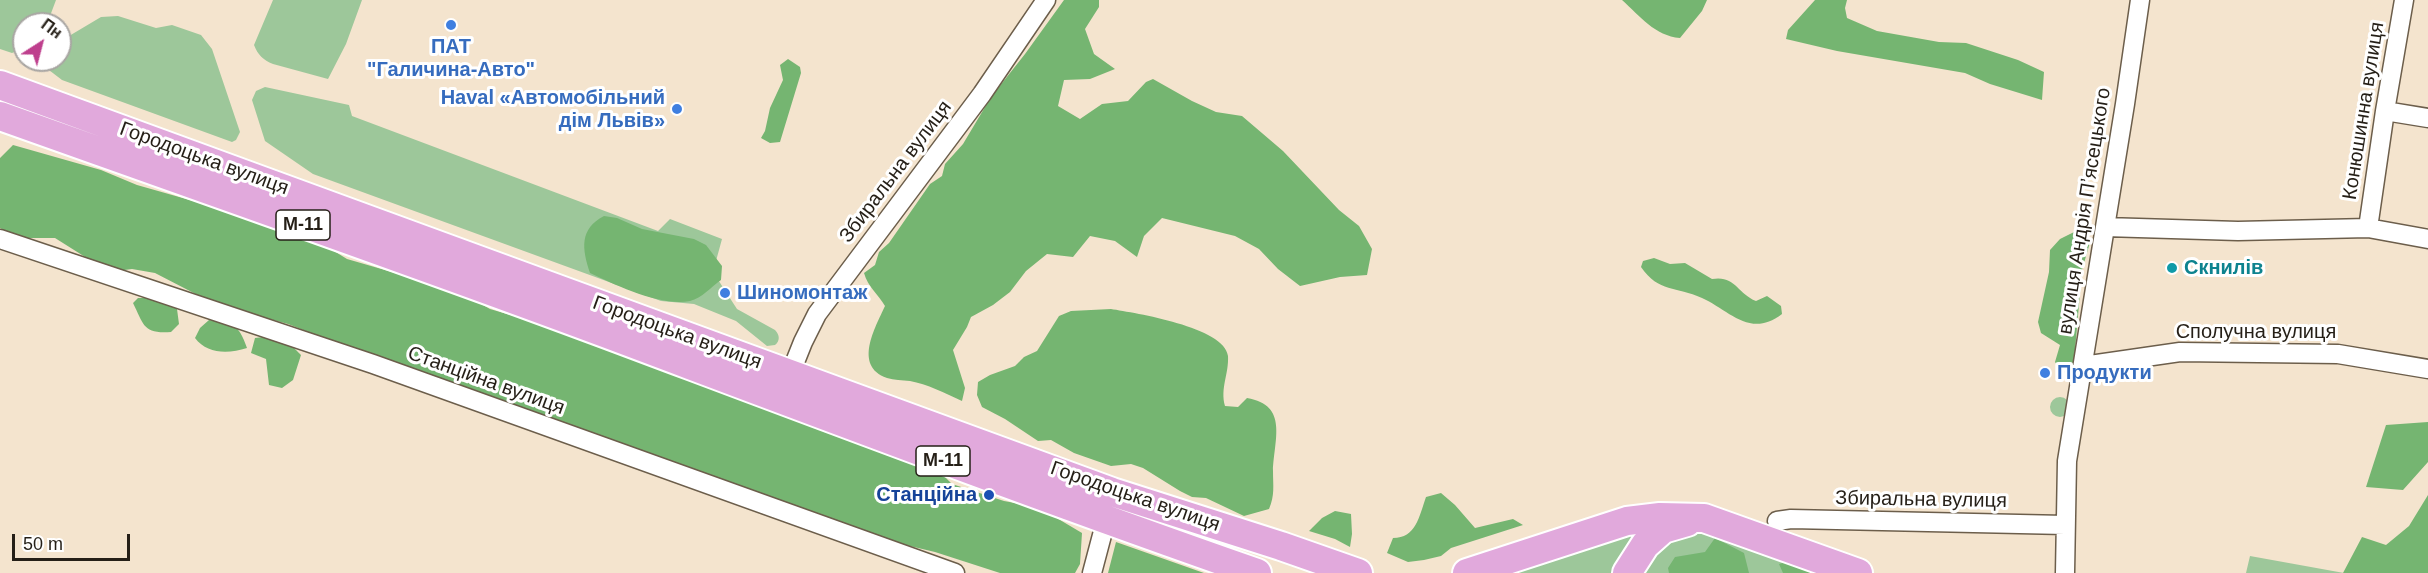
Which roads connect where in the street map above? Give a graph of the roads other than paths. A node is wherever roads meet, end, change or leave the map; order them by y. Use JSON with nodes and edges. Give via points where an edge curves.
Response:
{"nodes":[{"id":1,"x":1046,"y":0,"type":"edge"},
{"id":2,"x":2140,"y":0,"type":"edge"},
{"id":3,"x":2404,"y":0,"type":"edge"},
{"id":4,"x":0,"y":85,"type":"edge"},
{"id":5,"x":2385,"y":111,"type":"junction"},
{"id":6,"x":0,"y":116,"type":"edge"},
{"id":7,"x":2428,"y":118,"type":"edge"},
{"id":8,"x":2105,"y":227,"type":"junction"},
{"id":9,"x":2368,"y":228,"type":"junction"},
{"id":10,"x":0,"y":239,"type":"edge"},
{"id":11,"x":2428,"y":239,"type":"edge"},
{"id":12,"x":2083,"y":366,"type":"junction"},
{"id":13,"x":2428,"y":369,"type":"edge"},
{"id":14,"x":790,"y":374,"type":"junction"},
{"id":15,"x":780,"y":401,"type":"junction"},
{"id":16,"x":1704,"y":518,"type":"junction"},
{"id":17,"x":1106,"y":520,"type":"junction"},
{"id":18,"x":1776,"y":521,"type":"dead end"},
{"id":19,"x":2065,"y":525,"type":"junction"},
{"id":20,"x":955,"y":573,"type":"edge"},
{"id":21,"x":1092,"y":573,"type":"edge"},
{"id":22,"x":1257,"y":573,"type":"edge"},
{"id":23,"x":1358,"y":573,"type":"edge"},
{"id":24,"x":1467,"y":573,"type":"edge"},
{"id":25,"x":1627,"y":573,"type":"edge"},
{"id":26,"x":1858,"y":573,"type":"edge"},
{"id":27,"x":2065,"y":573,"type":"edge"}],
"edges":[{"from":1,"to":14,"type":"street","name":"Збиральна вулиця","via":[[982,94],[817,314]]},
{"from":2,"to":8,"type":"street","name":"вулиця Андрія Пʼясецького"},
{"from":3,"to":5,"type":"street","name":"Конюшинна вулиця"},
{"from":4,"to":14,"type":"main road","name":"Городоцька вулиця","number":"М-11"},
{"from":5,"to":7,"type":"street"},
{"from":5,"to":9,"type":"street","name":"Конюшинна вулиця"},
{"from":6,"to":15,"type":"main road","name":"Городоцька вулиця","number":"М-11","via":[[606,334]]},
{"from":8,"to":9,"type":"street","via":[[2238,231]]},
{"from":8,"to":12,"type":"street","name":"вулиця Андрія Пʼясецького"},
{"from":9,"to":11,"type":"street"},
{"from":10,"to":20,"type":"street","name":"Станційна вулиця","via":[[373,364]]},
{"from":12,"to":13,"type":"street","name":"Сполучна вулиця","via":[[2180,352],[2338,354]]},
{"from":12,"to":19,"type":"street","name":"вулиця Андрія Пʼясецького","via":[[2067,461]]},
{"from":14,"to":15,"type":"street","name":"Збиральна вулиця"},
{"from":14,"to":23,"type":"main road","name":"Городоцька вулиця","number":"М-11","via":[[1112,492]]},
{"from":15,"to":17,"type":"main road","name":"Городоцька вулиця","number":"М-11"},
{"from":16,"to":24,"type":"main road","via":[[1627,521]]},
{"from":16,"to":25,"type":"main road","via":[[1663,529],[1645,545]]},
{"from":16,"to":26,"type":"main road"},
{"from":17,"to":21,"type":"street"},
{"from":17,"to":22,"type":"main road","name":"Городоцька вулиця","number":"М-11"},
{"from":18,"to":19,"type":"street","name":"Збиральна вулиця"},
{"from":19,"to":27,"type":"street","name":"вулиця Андрія Пʼясецького"}]}
